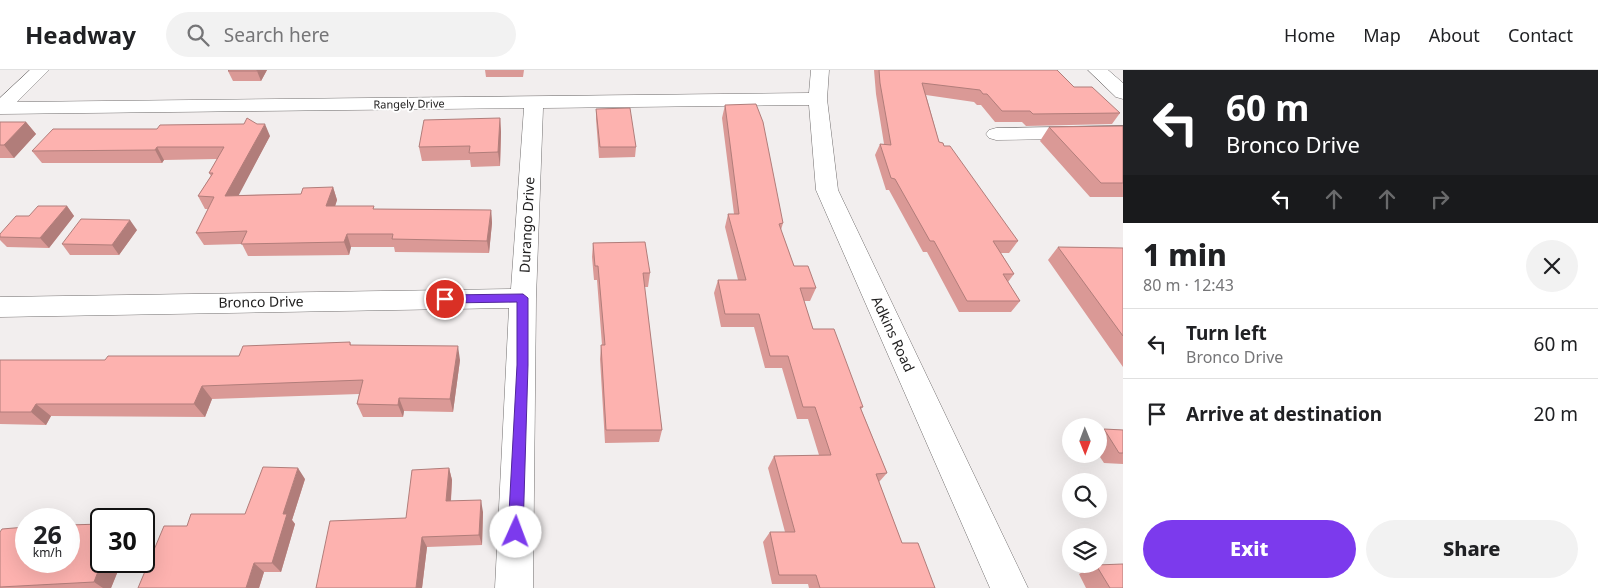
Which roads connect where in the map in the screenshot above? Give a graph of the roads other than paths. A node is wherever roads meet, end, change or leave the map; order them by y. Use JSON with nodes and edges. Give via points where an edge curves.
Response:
{"nodes":[{"id":1,"x":40,"y":70,"type":"edge"},
{"id":2,"x":820,"y":70,"type":"edge"},
{"id":3,"x":1097,"y":70,"type":"edge"},
{"id":4,"x":1123,"y":93,"type":"edge"},
{"id":5,"x":818,"y":99,"type":"junction"},
{"id":6,"x":534,"y":102,"type":"junction"},
{"id":7,"x":0,"y":108,"type":"edge"},
{"id":8,"x":1123,"y":132,"type":"edge"},
{"id":9,"x":996,"y":134,"type":"dead end"},
{"id":10,"x":523,"y":298,"type":"junction"},
{"id":11,"x":0,"y":307,"type":"edge"},
{"id":12,"x":514,"y":588,"type":"edge"},
{"id":13,"x":1010,"y":588,"type":"edge"}],
"edges":[{"from":1,"to":7,"type":"street"},
{"from":2,"to":5,"type":"street","name":"Adkins Road"},
{"from":3,"to":4,"type":"street"},
{"from":5,"to":6,"type":"street","name":"Rangely Drive"},
{"from":5,"to":13,"type":"street","name":"Adkins Road","via":[[827,190]]},
{"from":6,"to":7,"type":"street","name":"Rangely Drive"},
{"from":6,"to":10,"type":"street","name":"Durango Drive"},
{"from":8,"to":9,"type":"street"},
{"from":10,"to":11,"type":"street","name":"Bronco Drive"},
{"from":10,"to":12,"type":"street","name":"Durango Drive"}]}
